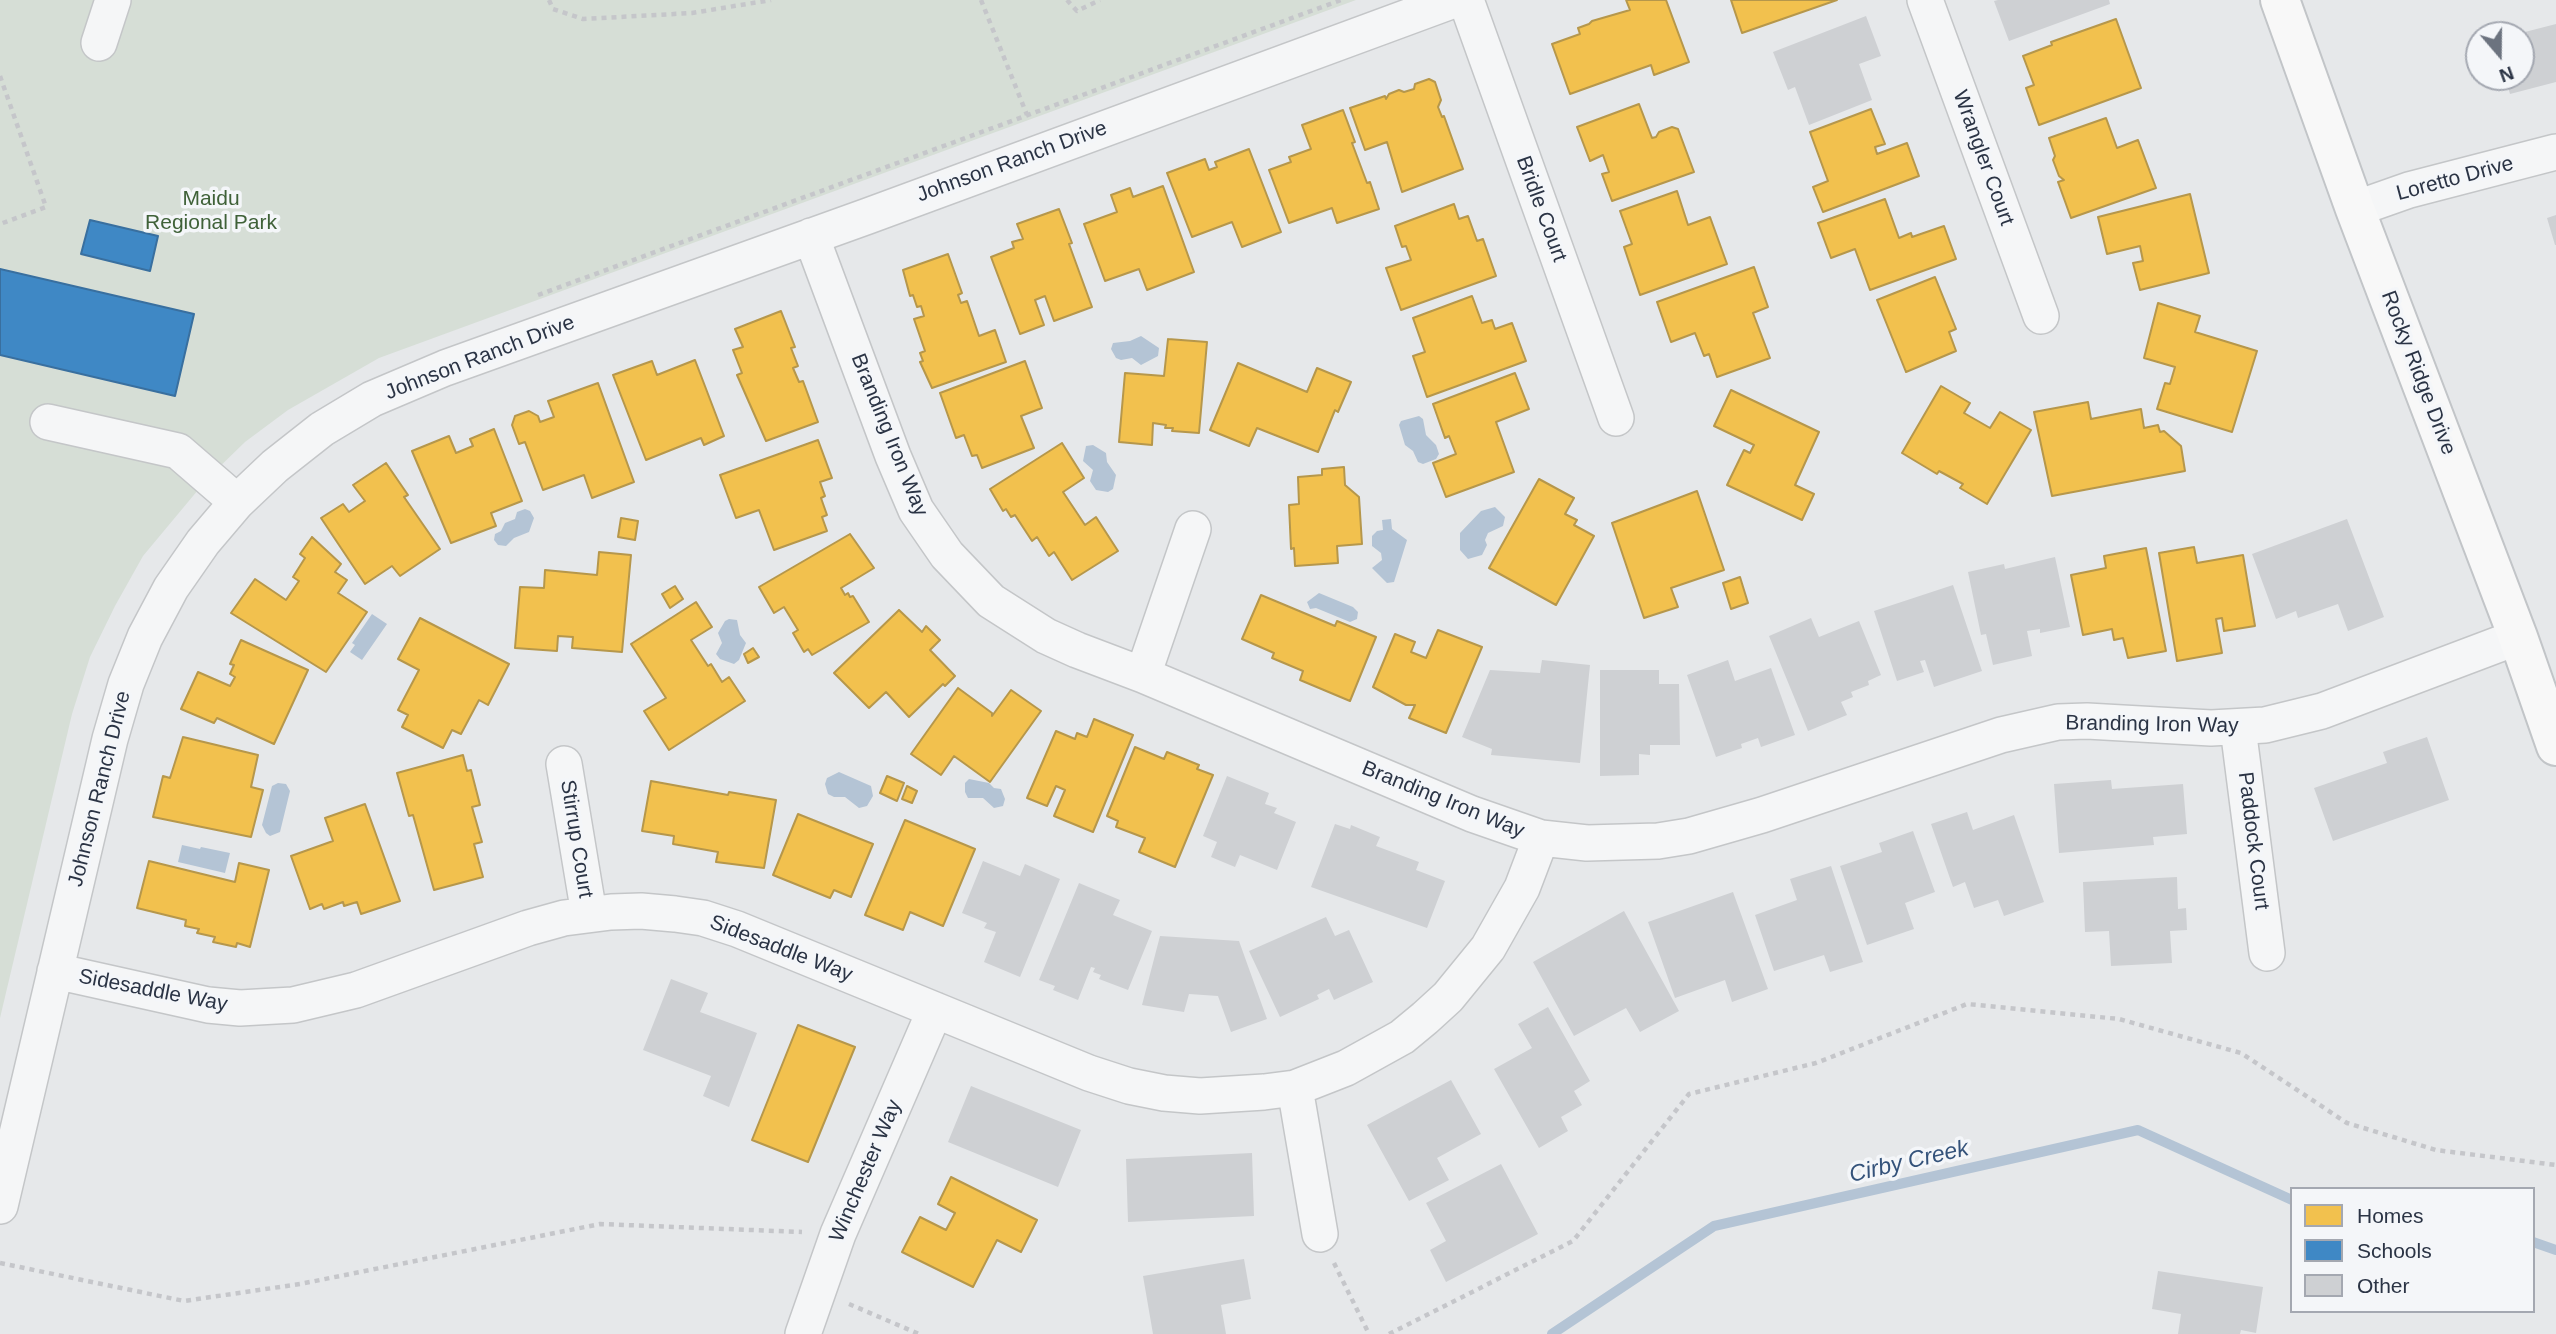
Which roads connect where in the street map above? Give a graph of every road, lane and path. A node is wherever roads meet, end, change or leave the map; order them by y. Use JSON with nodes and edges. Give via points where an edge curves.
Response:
{"nodes":[{"id":1,"x":113,"y":0,"type":"edge"},
{"id":2,"x":549,"y":0,"type":"edge"},
{"id":3,"x":771,"y":0,"type":"edge"},
{"id":4,"x":981,"y":0,"type":"edge"},
{"id":5,"x":1067,"y":0,"type":"edge"},
{"id":6,"x":1100,"y":0,"type":"edge"},
{"id":7,"x":1341,"y":0,"type":"edge"},
{"id":8,"x":1454,"y":0,"type":"edge"},
{"id":9,"x":1466,"y":0,"type":"edge"},
{"id":10,"x":1925,"y":0,"type":"edge"},
{"id":11,"x":2280,"y":0,"type":"edge"},
{"id":12,"x":99,"y":43,"type":"dead end"},
{"id":13,"x":0,"y":76,"type":"edge"},
{"id":14,"x":1027,"y":115,"type":"junction"},
{"id":15,"x":2556,"y":152,"type":"edge"},
{"id":16,"x":2355,"y":209,"type":"junction"},
{"id":17,"x":0,"y":224,"type":"edge"},
{"id":18,"x":811,"y":236,"type":"junction"},
{"id":19,"x":536,"y":296,"type":"dead end"},
{"id":20,"x":2041,"y":316,"type":"dead end"},
{"id":21,"x":1616,"y":418,"type":"dead end"},
{"id":22,"x":48,"y":422,"type":"dead end"},
{"id":23,"x":237,"y":502,"type":"junction"},
{"id":24,"x":1193,"y":529,"type":"dead end"},
{"id":25,"x":2518,"y":637,"type":"junction"},
{"id":26,"x":1143,"y":675,"type":"junction"},
{"id":27,"x":2238,"y":728,"type":"junction"},
{"id":28,"x":2556,"y":746,"type":"edge"},
{"id":29,"x":564,"y":764,"type":"dead end"},
{"id":30,"x":1541,"y":838,"type":"junction"},
{"id":31,"x":589,"y":914,"type":"junction"},
{"id":32,"x":2267,"y":953,"type":"dead end"},
{"id":33,"x":55,"y":971,"type":"junction"},
{"id":34,"x":935,"y":1010,"type":"junction"},
{"id":35,"x":1295,"y":1088,"type":"junction"},
{"id":36,"x":2556,"y":1165,"type":"edge"},
{"id":37,"x":0,"y":1206,"type":"edge"},
{"id":38,"x":838,"y":1234,"type":"junction"},
{"id":39,"x":1320,"y":1234,"type":"joint"},
{"id":40,"x":0,"y":1263,"type":"edge"},
{"id":41,"x":818,"y":1291,"type":"junction"},
{"id":42,"x":803,"y":1334,"type":"edge"},
{"id":43,"x":919,"y":1334,"type":"edge"},
{"id":44,"x":1369,"y":1334,"type":"edge"},
{"id":45,"x":1389,"y":1334,"type":"edge"}],
"edges":[{"from":1,"to":12,"type":"street"},
{"from":2,"to":3,"type":"path","via":[[553,9],[583,19],[692,13]]},
{"from":4,"to":14,"type":"path"},
{"from":5,"to":6,"type":"path","via":[[1077,11]]},
{"from":7,"to":14,"type":"path"},
{"from":8,"to":18,"type":"street","name":"Johnson Ranch Drive"},
{"from":9,"to":21,"type":"street","name":"Bridle Court"},
{"from":10,"to":20,"type":"street","name":"Wrangler Court"},
{"from":11,"to":16,"type":"main road","name":"Rocky Ridge Drive"},
{"from":13,"to":17,"type":"path","via":[[46,207]]},
{"from":14,"to":19,"type":"path"},
{"from":15,"to":16,"type":"street","name":"Loretto Drive","via":[[2409,190]]},
{"from":16,"to":25,"type":"main road","name":"Rocky Ridge Drive"},
{"from":18,"to":23,"type":"street","name":"Johnson Ranch Drive","via":[[445,368],[372,399],[322,429]]},
{"from":18,"to":26,"type":"street","name":"Branding Iron Way","via":[[905,485],[947,555],[990,601],[1017,619],[1077,650]]},
{"from":22,"to":23,"type":"street","via":[[178,451]]},
{"from":23,"to":33,"type":"street","name":"Johnson Ranch Drive","via":[[171,588],[126,684]]},
{"from":24,"to":26,"type":"street"},
{"from":25,"to":27,"type":"street","name":"Branding Iron Way","via":[[2322,711]]},
{"from":25,"to":28,"type":"main road","name":"Rocky Ridge Drive"},
{"from":26,"to":30,"type":"street","name":"Branding Iron Way","via":[[1472,814]]},
{"from":27,"to":30,"type":"street","name":"Branding Iron Way","via":[[2058,722],[2001,735],[1689,836],[1600,843]]},
{"from":27,"to":32,"type":"street","name":"Paddock Court"},
{"from":29,"to":31,"type":"street","name":"Stirrup Court"},
{"from":30,"to":35,"type":"street","name":"Sidesaddle Way","via":[[1506,920],[1448,998],[1374,1054]]},
{"from":31,"to":33,"type":"street","name":"Sidesaddle Way","via":[[528,928],[356,990],[293,1005],[208,1005]]},
{"from":31,"to":34,"type":"street","name":"Sidesaddle Way","via":[[641,911],[703,918]]},
{"from":33,"to":37,"type":"street","name":"Johnson Ranch Drive"},
{"from":34,"to":35,"type":"street","name":"Sidesaddle Way","via":[[1129,1086],[1200,1096]]},
{"from":34,"to":38,"type":"street","name":"Winchester Way"},
{"from":35,"to":39,"type":"street"},
{"from":36,"to":45,"type":"path","via":[[2436,1150],[2347,1122],[2241,1053],[2119,1019],[1967,1004],[1816,1063],[1689,1094],[1573,1241]]},
{"from":38,"to":40,"type":"path","via":[[600,1224],[300,1284],[184,1301]]},
{"from":38,"to":41,"type":"street","name":"Winchester Way"},
{"from":39,"to":44,"type":"path"},
{"from":41,"to":42,"type":"street","name":"Winchester Way"},
{"from":41,"to":43,"type":"path"}]}
